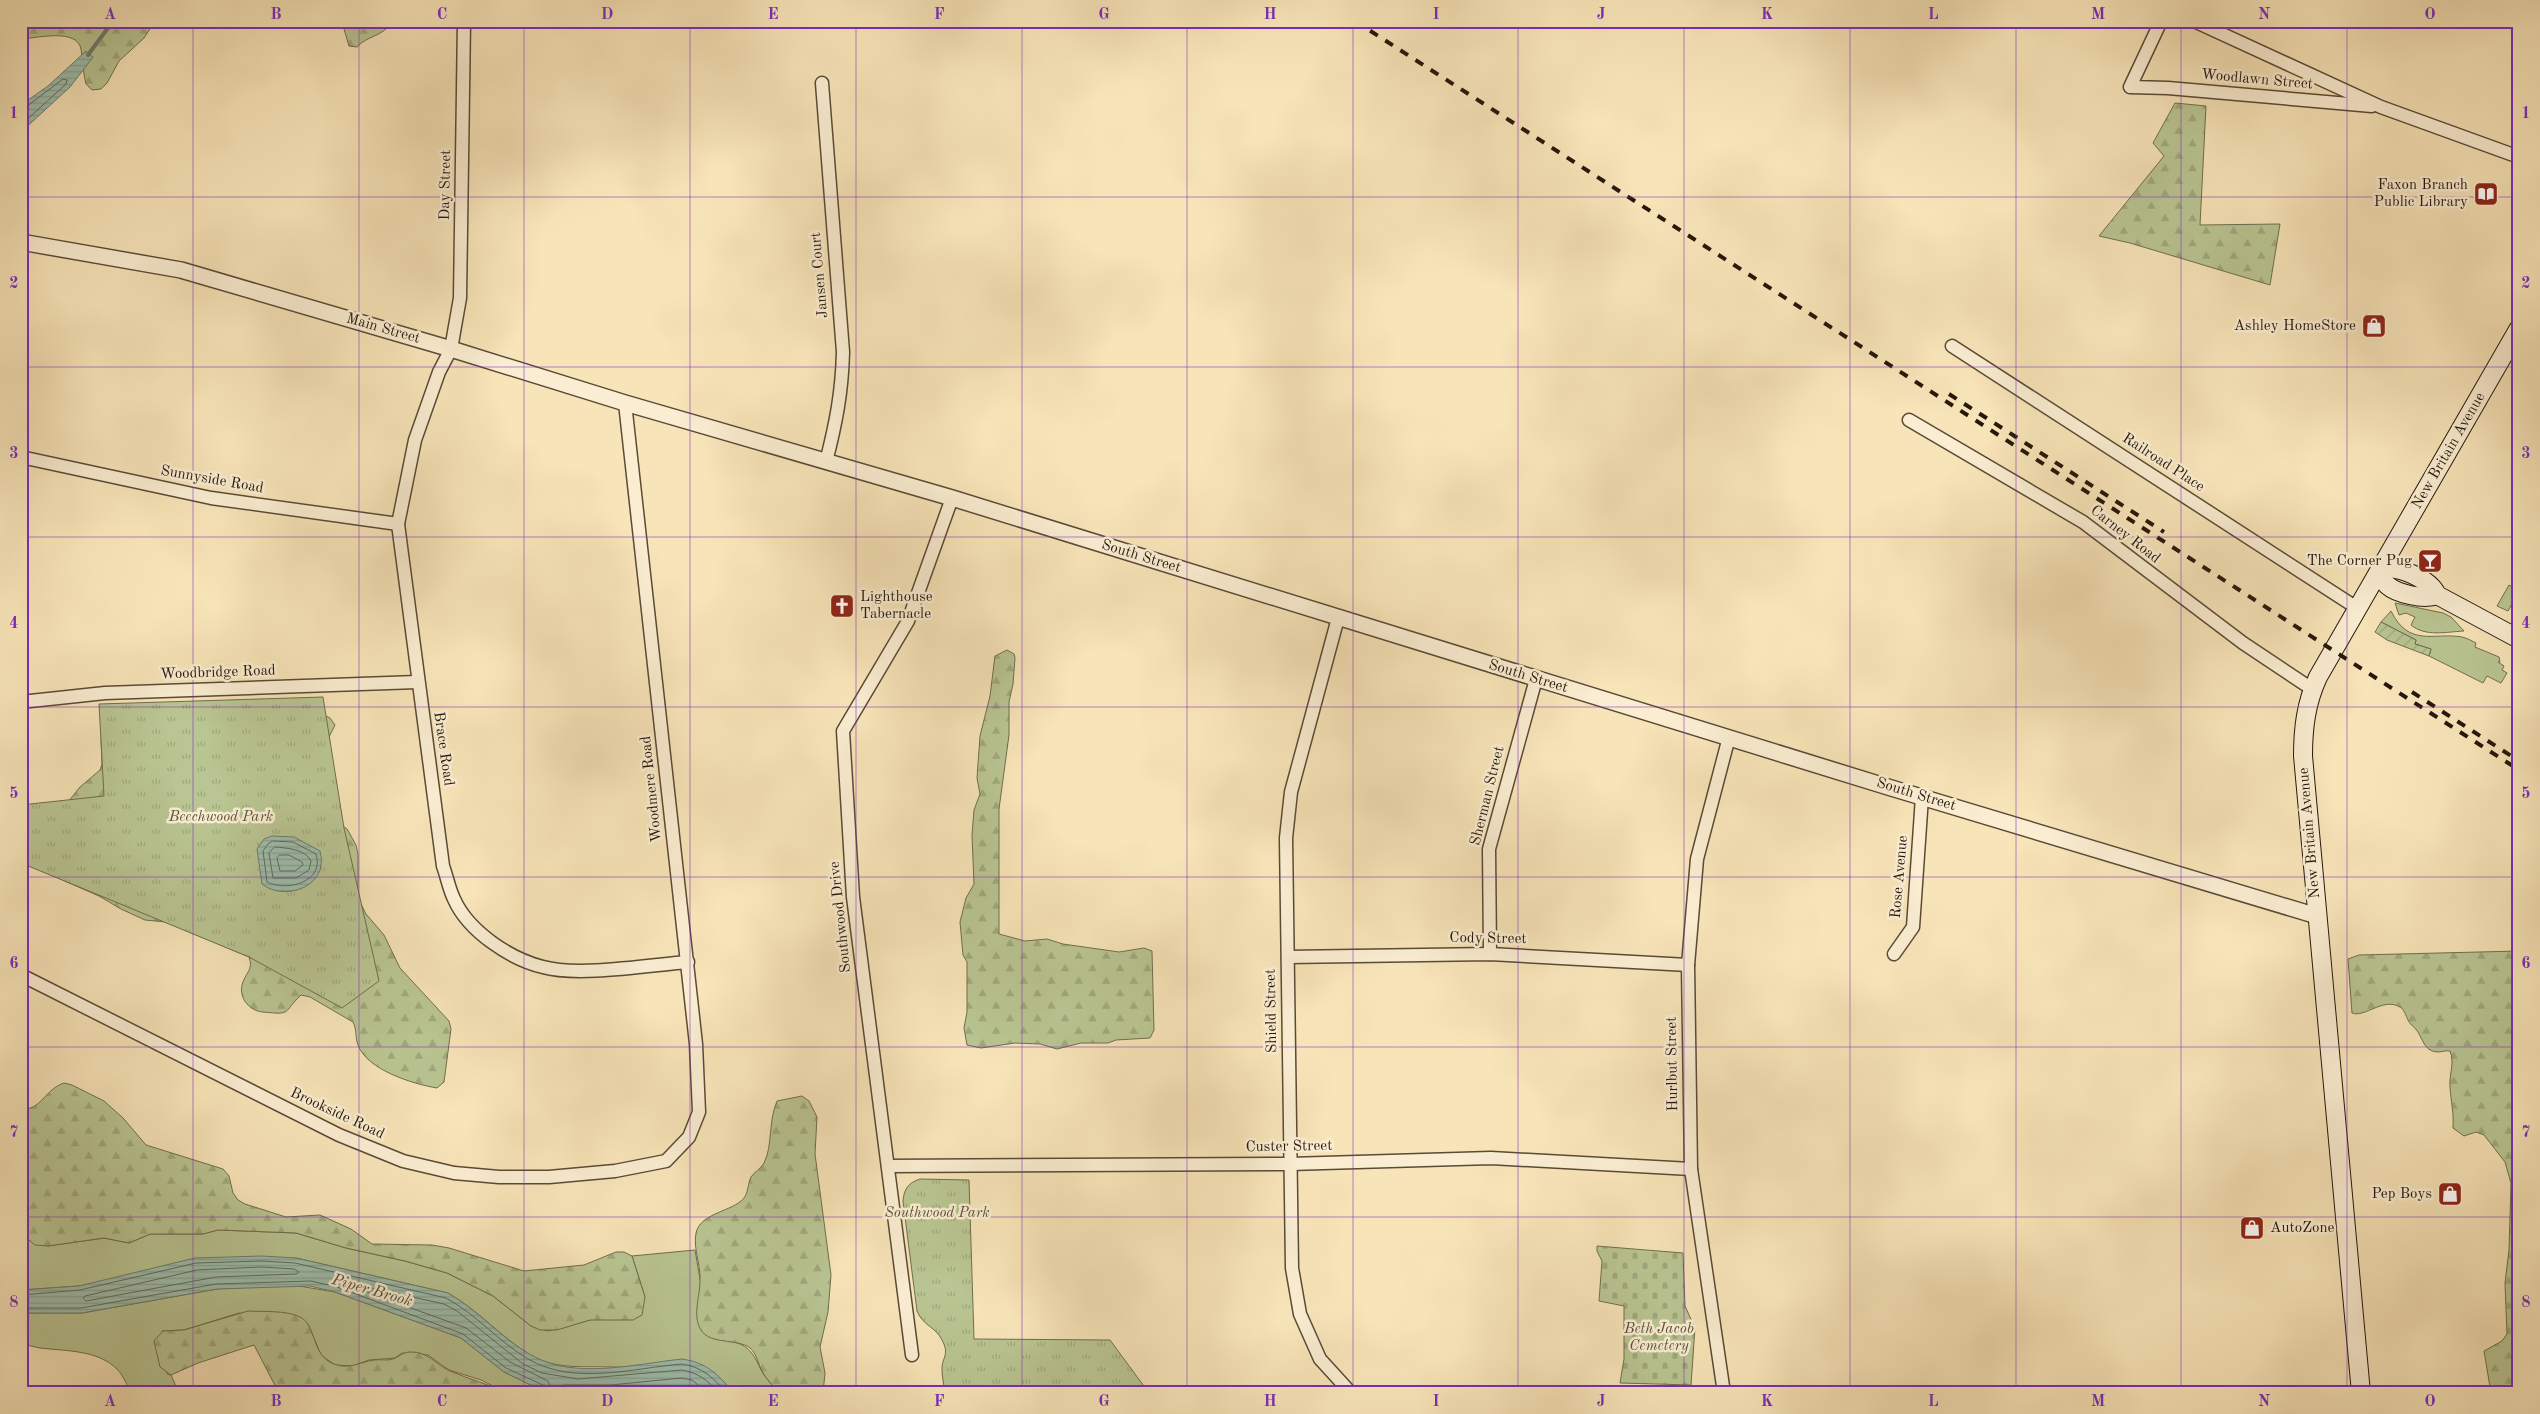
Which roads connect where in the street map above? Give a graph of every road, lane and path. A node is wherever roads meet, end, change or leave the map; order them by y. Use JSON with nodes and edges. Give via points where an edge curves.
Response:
{"nodes":[{"id":1,"x":464,"y":21,"type":"edge"},
{"id":2,"x":2161,"y":21,"type":"edge"},
{"id":3,"x":2194,"y":21,"type":"edge"},
{"id":4,"x":822,"y":83,"type":"dead end"},
{"id":5,"x":2382,"y":107,"type":"junction"},
{"id":6,"x":2519,"y":157,"type":"edge"},
{"id":7,"x":21,"y":242,"type":"edge"},
{"id":8,"x":2519,"y":328,"type":"edge"},
{"id":9,"x":1952,"y":346,"type":"dead end"},
{"id":10,"x":451,"y":349,"type":"junction"},
{"id":11,"x":626,"y":403,"type":"junction"},
{"id":12,"x":1910,"y":420,"type":"dead end"},
{"id":13,"x":740,"y":435,"type":"joint"},
{"id":14,"x":21,"y":457,"type":"edge"},
{"id":15,"x":826,"y":462,"type":"junction"},
{"id":16,"x":952,"y":498,"type":"junction"},
{"id":17,"x":398,"y":524,"type":"junction"},
{"id":18,"x":2380,"y":570,"type":"junction"},
{"id":19,"x":2357,"y":608,"type":"junction"},
{"id":20,"x":1338,"y":618,"type":"junction"},
{"id":21,"x":2519,"y":639,"type":"edge"},
{"id":22,"x":1536,"y":679,"type":"junction"},
{"id":23,"x":417,"y":682,"type":"junction"},
{"id":24,"x":2312,"y":689,"type":"junction"},
{"id":25,"x":21,"y":702,"type":"edge"},
{"id":26,"x":1729,"y":737,"type":"junction"},
{"id":27,"x":1922,"y":797,"type":"junction"},
{"id":28,"x":2317,"y":916,"type":"junction"},
{"id":29,"x":1490,"y":954,"type":"junction"},
{"id":30,"x":1894,"y":954,"type":"dead end"},
{"id":31,"x":1288,"y":957,"type":"junction"},
{"id":32,"x":688,"y":962,"type":"junction"},
{"id":33,"x":1688,"y":965,"type":"junction"},
{"id":34,"x":21,"y":975,"type":"edge"},
{"id":35,"x":666,"y":1160,"type":"joint"},
{"id":36,"x":1290,"y":1164,"type":"junction"},
{"id":37,"x":888,"y":1166,"type":"junction"},
{"id":38,"x":1691,"y":1169,"type":"junction"},
{"id":39,"x":912,"y":1356,"type":"dead end"},
{"id":40,"x":1351,"y":1393,"type":"edge"},
{"id":41,"x":1724,"y":1393,"type":"edge"},
{"id":42,"x":2361,"y":1393,"type":"edge"}],
"edges":[{"from":1,"to":10,"type":"street","name":"Day Street","via":[[460,298]]},
{"from":2,"to":5,"type":"street","name":"Woodlawn Street","via":[[2130,87]]},
{"from":3,"to":5,"type":"street","name":"Woodlawn Street"},
{"from":4,"to":15,"type":"street","name":"Jansen Court","via":[[843,352],[843,382]]},
{"from":5,"to":6,"type":"street","name":"Woodlawn Street"},
{"from":7,"to":10,"type":"street","name":"Main Street","via":[[182,270]]},
{"from":8,"to":18,"type":"main road","name":"New Britain Avenue"},
{"from":9,"to":19,"type":"street","name":"Railroad Place"},
{"from":10,"to":11,"type":"street","name":"Main Street"},
{"from":10,"to":17,"type":"street","name":"Brace Road","via":[[439,372],[415,440]]},
{"from":11,"to":13,"type":"street","name":"Main Street"},
{"from":11,"to":32,"type":"street","name":"Woodmere Road"},
{"from":12,"to":24,"type":"street","name":"Carney Road","via":[[2083,522],[2243,644]]},
{"from":13,"to":15,"type":"street","name":"South Street"},
{"from":14,"to":17,"type":"street","name":"Sunnyside Road","via":[[210,498]]},
{"from":15,"to":16,"type":"street","name":"South Street"},
{"from":16,"to":20,"type":"street","name":"South Street"},
{"from":16,"to":37,"type":"street","name":"Southwood Drive","via":[[908,622],[843,731],[853,897]]},
{"from":17,"to":23,"type":"street","name":"Brace Road"},
{"from":18,"to":19,"type":"main road","name":"New Britain Avenue"},
{"from":18,"to":21,"type":"main road","via":[[2388,586],[2420,598],[2437,595]]},
{"from":19,"to":24,"type":"main road","name":"New Britain Avenue"},
{"from":20,"to":22,"type":"street","name":"South Street"},
{"from":20,"to":31,"type":"street","name":"Shield Street","via":[[1291,792],[1286,838]]},
{"from":22,"to":26,"type":"street","name":"South Street"},
{"from":22,"to":29,"type":"street","name":"Sherman Street","via":[[1489,849]]},
{"from":23,"to":25,"type":"street","name":"Woodbridge Road","via":[[105,693]]},
{"from":23,"to":32,"type":"street","name":"Brace Road","via":[[443,866],[454,900],[477,931],[504,950],[543,968],[577,970]]},
{"from":24,"to":28,"type":"main road","name":"New Britain Avenue","via":[[2304,722],[2303,756]]},
{"from":26,"to":27,"type":"street","name":"South Street"},
{"from":26,"to":33,"type":"street","name":"Hurlbut Street","via":[[1696,859]]},
{"from":27,"to":28,"type":"street","name":"South Street"},
{"from":27,"to":30,"type":"street","name":"Rose Avenue","via":[[1913,927]]},
{"from":28,"to":42,"type":"main road","name":"New Britain Avenue"},
{"from":29,"to":31,"type":"street","name":"Cody Street"},
{"from":29,"to":33,"type":"street","name":"Cody Street"},
{"from":31,"to":36,"type":"street","name":"Shield Street"},
{"from":32,"to":35,"type":"street","name":"Woodmere Road","via":[[699,1112],[689,1137]]},
{"from":33,"to":38,"type":"street","name":"Hurlbut Street"},
{"from":34,"to":35,"type":"street","name":"Brookside Road","via":[[339,1135],[403,1161],[454,1173],[549,1177],[615,1171]]},
{"from":36,"to":37,"type":"street","name":"Custer Street"},
{"from":36,"to":38,"type":"street","name":"Custer Street","via":[[1491,1158]]},
{"from":36,"to":40,"type":"street","name":"Shield Street","via":[[1292,1268],[1300,1314],[1320,1360]]},
{"from":37,"to":39,"type":"street","name":"Southwood Drive"},
{"from":38,"to":41,"type":"street","name":"Hurlbut Street"}]}
